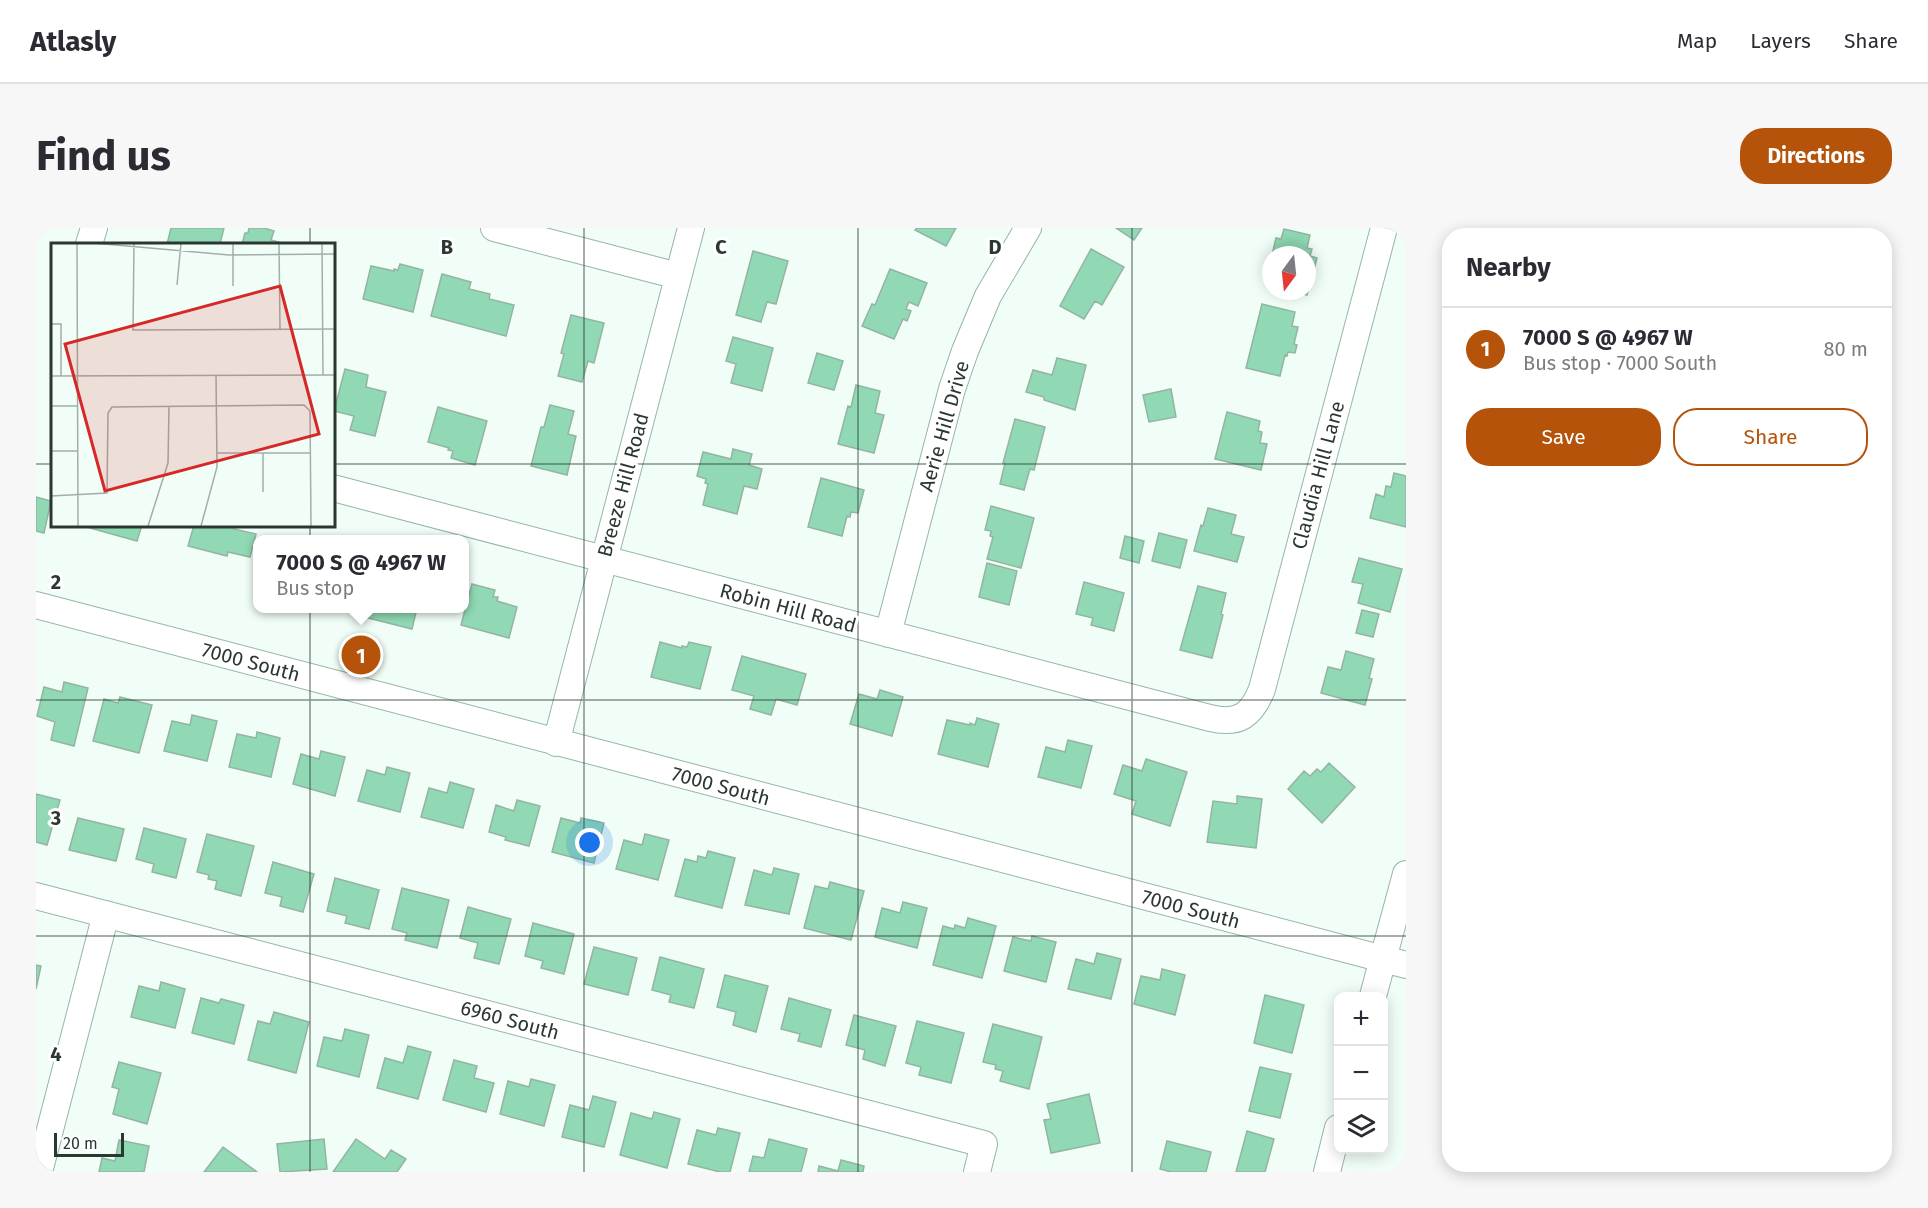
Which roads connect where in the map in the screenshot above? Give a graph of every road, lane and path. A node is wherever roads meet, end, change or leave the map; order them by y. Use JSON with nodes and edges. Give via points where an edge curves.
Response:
{"nodes":[{"id":1,"x":94,"y":228,"type":"edge"},
{"id":2,"x":494,"y":228,"type":"edge"},
{"id":3,"x":691,"y":228,"type":"edge"},
{"id":4,"x":1028,"y":228,"type":"edge"},
{"id":5,"x":1384,"y":228,"type":"edge"},
{"id":6,"x":89,"y":243,"type":"edge"},
{"id":7,"x":678,"y":276,"type":"junction"},
{"id":8,"x":334,"y":488,"type":"edge"},
{"id":9,"x":604,"y":559,"type":"junction"},
{"id":10,"x":36,"y":605,"type":"edge"},
{"id":11,"x":888,"y":634,"type":"junction"},
{"id":12,"x":1243,"y":716,"type":"joint"},
{"id":13,"x":556,"y":743,"type":"junction"},
{"id":14,"x":1406,"y":874,"type":"edge"},
{"id":15,"x":36,"y":896,"type":"edge"},
{"id":16,"x":106,"y":914,"type":"junction"},
{"id":17,"x":1394,"y":962,"type":"edge"},
{"id":18,"x":1375,"y":992,"type":"edge"},
{"id":19,"x":1334,"y":1144,"type":"edge"},
{"id":20,"x":39,"y":1172,"type":"edge"},
{"id":21,"x":977,"y":1172,"type":"edge"},
{"id":22,"x":1327,"y":1172,"type":"edge"}],
"edges":[{"from":1,"to":6,"type":"street"},
{"from":2,"to":7,"type":"street"},
{"from":3,"to":7,"type":"street","name":"Breeze Hill Road"},
{"from":4,"to":11,"type":"street","name":"Aerie Hill Drive","via":[[988,296],[965,351]]},
{"from":5,"to":12,"type":"street","name":"Claudia Hill Lane","via":[[1262,689],[1255,705]]},
{"from":7,"to":9,"type":"street","name":"Breeze Hill Road"},
{"from":8,"to":9,"type":"street","name":"Robin Hill Road"},
{"from":9,"to":11,"type":"street","name":"Robin Hill Road"},
{"from":9,"to":13,"type":"street","name":"Breeze Hill Road"},
{"from":10,"to":13,"type":"street","name":"7000 South"},
{"from":11,"to":12,"type":"street","name":"Robin Hill Road","via":[[1210,718],[1227,721]]},
{"from":13,"to":17,"type":"street","name":"7000 South"},
{"from":14,"to":17,"type":"street"},
{"from":15,"to":16,"type":"street","name":"6960 South"},
{"from":16,"to":20,"type":"street"},
{"from":16,"to":21,"type":"street","name":"6960 South","via":[[984,1144]]},
{"from":17,"to":18,"type":"street"},
{"from":19,"to":22,"type":"street"}]}
